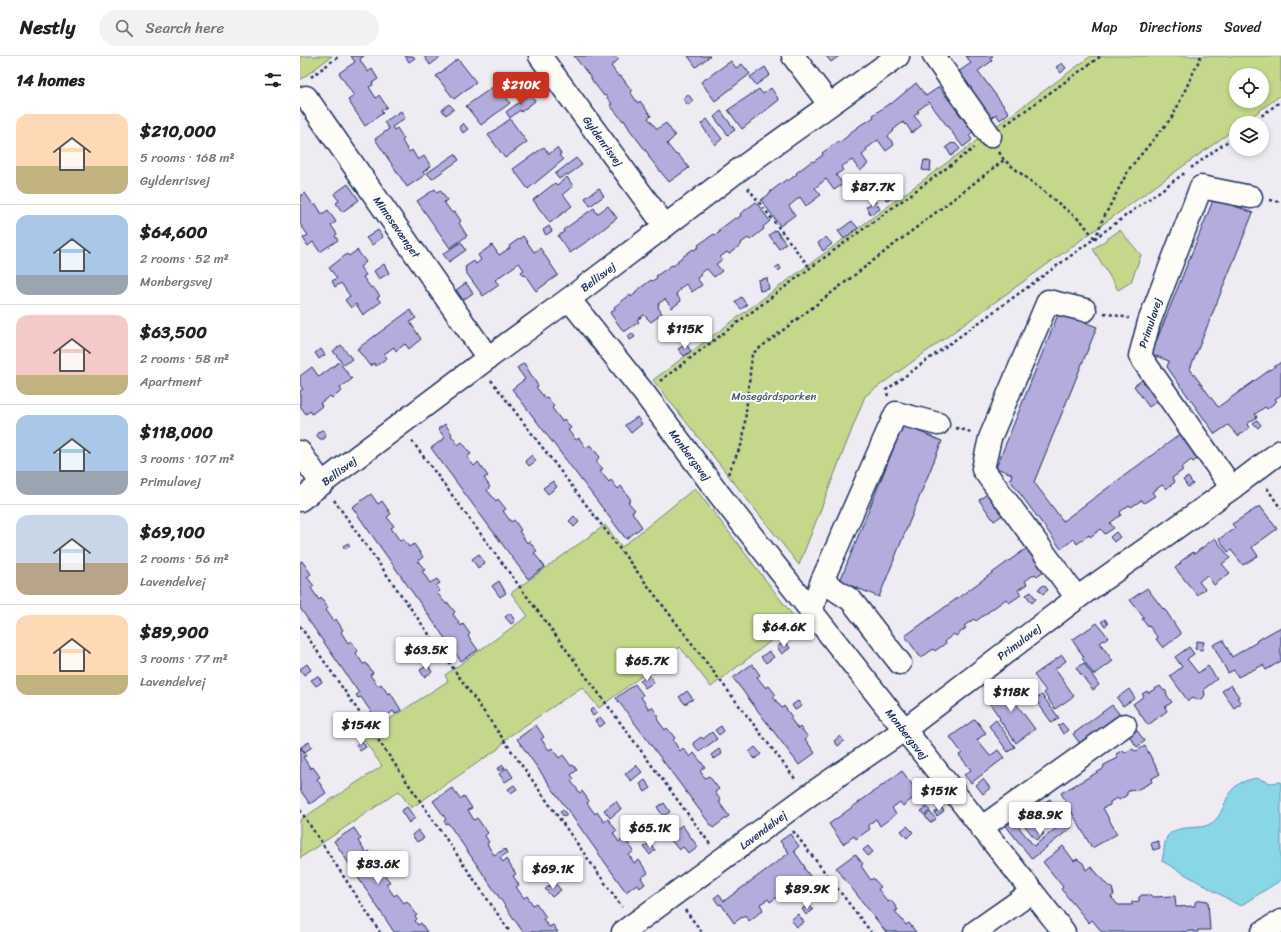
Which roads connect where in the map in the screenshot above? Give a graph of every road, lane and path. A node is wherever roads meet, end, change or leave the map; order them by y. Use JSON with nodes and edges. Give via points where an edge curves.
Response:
{"nodes":[{"id":1,"x":339,"y":56,"type":"edge"},
{"id":2,"x":540,"y":56,"type":"edge"},
{"id":3,"x":793,"y":56,"type":"edge"},
{"id":4,"x":898,"y":56,"type":"edge"},
{"id":5,"x":934,"y":56,"type":"edge"},
{"id":6,"x":1101,"y":56,"type":"edge"},
{"id":7,"x":1201,"y":56,"type":"edge"},
{"id":8,"x":306,"y":89,"type":"joint"},
{"id":9,"x":1281,"y":101,"type":"edge"},
{"id":10,"x":829,"y":104,"type":"junction"},
{"id":11,"x":1261,"y":116,"type":"edge"},
{"id":12,"x":990,"y":136,"type":"junction"},
{"id":13,"x":1229,"y":140,"type":"edge"},
{"id":14,"x":1004,"y":160,"type":"junction"},
{"id":15,"x":736,"y":172,"type":"junction"},
{"id":16,"x":1251,"y":197,"type":"dead end"},
{"id":17,"x":665,"y":226,"type":"junction"},
{"id":18,"x":1094,"y":239,"type":"junction"},
{"id":19,"x":810,"y":268,"type":"junction"},
{"id":20,"x":569,"y":299,"type":"junction"},
{"id":21,"x":1085,"y":310,"type":"joint"},
{"id":22,"x":1149,"y":322,"type":"junction"},
{"id":23,"x":484,"y":361,"type":"junction"},
{"id":24,"x":644,"y":393,"type":"junction"},
{"id":25,"x":896,"y":413,"type":"junction"},
{"id":26,"x":938,"y":424,"type":"joint"},
{"id":27,"x":400,"y":425,"type":"junction"},
{"id":28,"x":990,"y":438,"type":"junction"},
{"id":29,"x":1281,"y":451,"type":"edge"},
{"id":30,"x":300,"y":452,"type":"edge"},
{"id":31,"x":1255,"y":470,"type":"junction"},
{"id":32,"x":322,"y":484,"type":"junction"},
{"id":33,"x":1232,"y":488,"type":"junction"},
{"id":34,"x":719,"y":494,"type":"junction"},
{"id":35,"x":300,"y":500,"type":"edge"},
{"id":36,"x":1281,"y":509,"type":"edge"},
{"id":37,"x":822,"y":581,"type":"junction"},
{"id":38,"x":1077,"y":598,"type":"junction"},
{"id":39,"x":811,"y":611,"type":"junction"},
{"id":40,"x":300,"y":626,"type":"edge"},
{"id":41,"x":900,"y":663,"type":"dead end"},
{"id":42,"x":1125,"y":725,"type":"dead end"},
{"id":43,"x":904,"y":730,"type":"junction"},
{"id":44,"x":808,"y":796,"type":"junction"},
{"id":45,"x":300,"y":810,"type":"edge"},
{"id":46,"x":782,"y":816,"type":"junction"},
{"id":47,"x":981,"y":828,"type":"junction"},
{"id":48,"x":722,"y":860,"type":"junction"},
{"id":49,"x":1032,"y":892,"type":"junction"},
{"id":50,"x":674,"y":895,"type":"junction"},
{"id":51,"x":1281,"y":922,"type":"edge"},
{"id":52,"x":629,"y":928,"type":"edge"},
{"id":53,"x":380,"y":932,"type":"edge"},
{"id":54,"x":510,"y":932,"type":"edge"},
{"id":55,"x":702,"y":932,"type":"edge"},
{"id":56,"x":871,"y":932,"type":"edge"},
{"id":57,"x":975,"y":932,"type":"edge"},
{"id":58,"x":1064,"y":932,"type":"edge"},
{"id":59,"x":1263,"y":932,"type":"edge"}],
"edges":[{"from":1,"to":8,"type":"path"},
{"from":2,"to":17,"type":"street","name":"Gyldenrisvej"},
{"from":3,"to":10,"type":"street"},
{"from":4,"to":10,"type":"street","name":"Bellisvej"},
{"from":5,"to":12,"type":"street"},
{"from":6,"to":12,"type":"path"},
{"from":7,"to":18,"type":"path","via":[[1173,116],[1129,169]]},
{"from":8,"to":23,"type":"street","name":"Mimosevænget"},
{"from":9,"to":11,"type":"path"},
{"from":10,"to":15,"type":"street","name":"Bellisvej"},
{"from":12,"to":14,"type":"path"},
{"from":12,"to":19,"type":"path"},
{"from":13,"to":18,"type":"path"},
{"from":14,"to":18,"type":"path","via":[[1082,222]]},
{"from":14,"to":34,"type":"path","via":[[752,354],[743,441]]},
{"from":15,"to":17,"type":"street","name":"Bellisvej"},
{"from":15,"to":19,"type":"path"},
{"from":16,"to":22,"type":"street","name":"Primulavej","via":[[1201,187]]},
{"from":17,"to":20,"type":"street","name":"Bellisvej"},
{"from":18,"to":25,"type":"path","via":[[886,390]]},
{"from":19,"to":24,"type":"path"},
{"from":20,"to":23,"type":"street","name":"Bellisvej"},
{"from":20,"to":24,"type":"street","name":"Monbergsvej"},
{"from":21,"to":22,"type":"path"},
{"from":21,"to":28,"type":"street","via":[[1048,301]]},
{"from":22,"to":33,"type":"street","name":"Primulavej","via":[[1140,356]]},
{"from":23,"to":27,"type":"street","name":"Bellisvej"},
{"from":23,"to":44,"type":"path"},
{"from":24,"to":34,"type":"street","name":"Monbergsvej"},
{"from":25,"to":26,"type":"street"},
{"from":25,"to":37,"type":"street"},
{"from":26,"to":28,"type":"path"},
{"from":27,"to":32,"type":"street","name":"Bellisvej"},
{"from":27,"to":48,"type":"path"},
{"from":28,"to":38,"type":"street","via":[[983,469]]},
{"from":29,"to":31,"type":"street","name":"Primulavej"},
{"from":30,"to":32,"type":"street"},
{"from":31,"to":33,"type":"street","name":"Primulavej"},
{"from":31,"to":36,"type":"path"},
{"from":32,"to":35,"type":"street","name":"Bellisvej"},
{"from":32,"to":52,"type":"path"},
{"from":33,"to":38,"type":"street","name":"Primulavej"},
{"from":34,"to":39,"type":"street","name":"Monbergsvej"},
{"from":37,"to":39,"type":"street"},
{"from":37,"to":41,"type":"street","via":[[851,600]]},
{"from":38,"to":43,"type":"street","name":"Primulavej"},
{"from":39,"to":43,"type":"street","name":"Monbergsvej"},
{"from":40,"to":54,"type":"path"},
{"from":42,"to":47,"type":"street"},
{"from":43,"to":44,"type":"street","name":"Lavendelvej"},
{"from":43,"to":47,"type":"street","name":"Monbergsvej"},
{"from":44,"to":46,"type":"street","name":"Lavendelvej"},
{"from":45,"to":53,"type":"path"},
{"from":46,"to":48,"type":"street","name":"Lavendelvej"},
{"from":46,"to":56,"type":"path"},
{"from":47,"to":49,"type":"street","name":"Monbergsvej"},
{"from":48,"to":50,"type":"street","name":"Lavendelvej"},
{"from":49,"to":57,"type":"street"},
{"from":49,"to":58,"type":"street","name":"Monbergsvej"},
{"from":50,"to":52,"type":"street","name":"Lavendelvej"},
{"from":50,"to":55,"type":"path"},
{"from":51,"to":59,"type":"street"}]}
